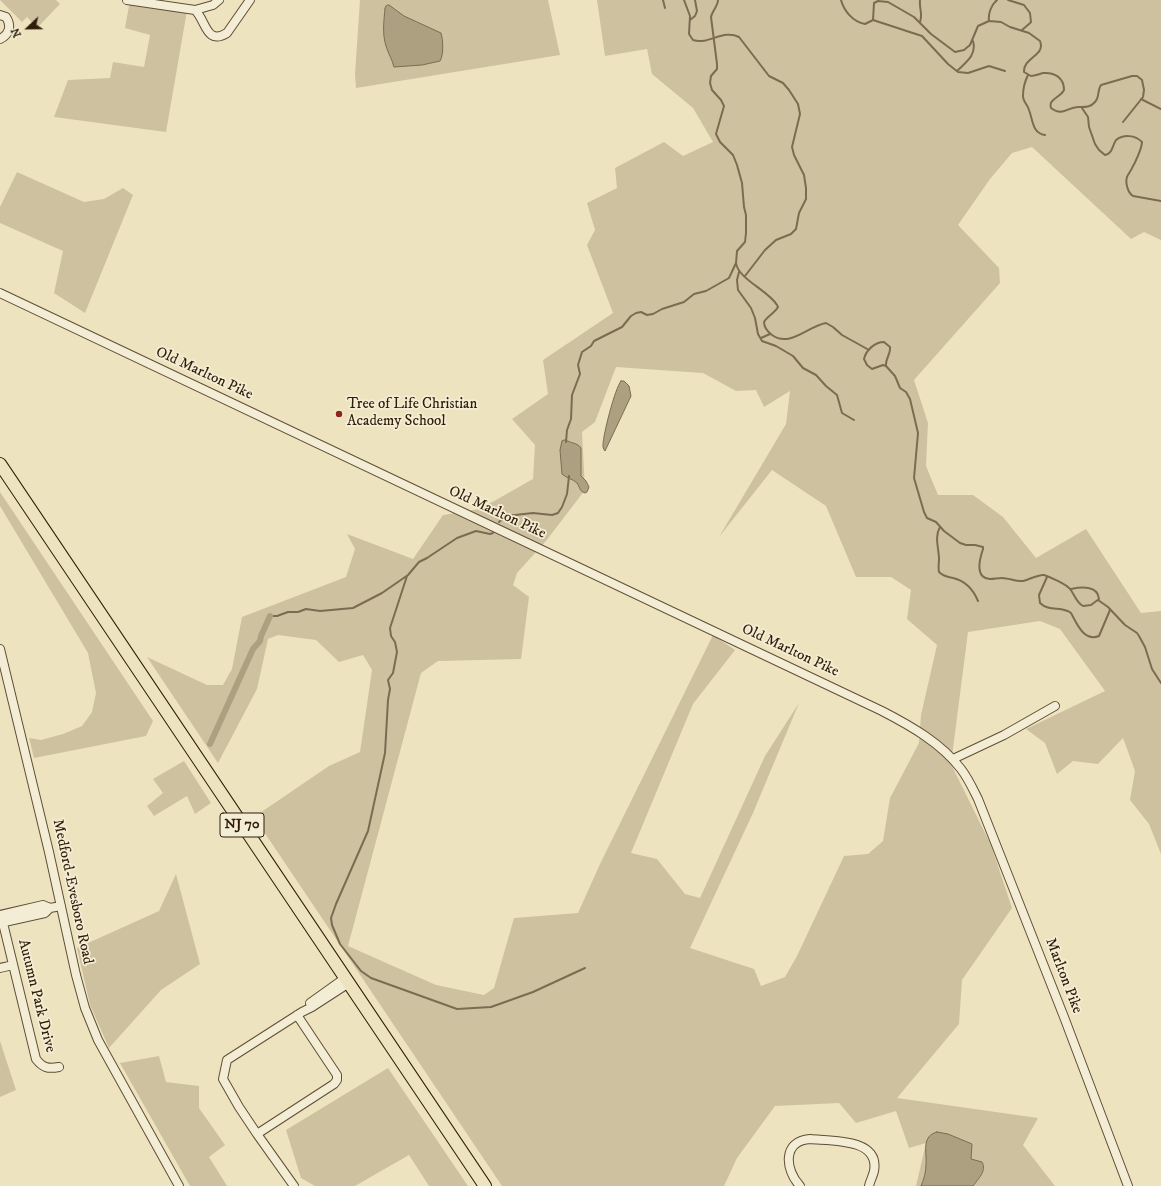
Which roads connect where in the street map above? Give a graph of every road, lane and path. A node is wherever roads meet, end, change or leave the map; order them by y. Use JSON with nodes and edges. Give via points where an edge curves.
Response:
{"nodes":[{"id":1,"x":127,"y":0,"type":"edge"},
{"id":2,"x":219,"y":0,"type":"edge"},
{"id":3,"x":250,"y":0,"type":"edge"},
{"id":4,"x":195,"y":10,"type":"junction"},
{"id":5,"x":0,"y":15,"type":"edge"},
{"id":6,"x":0,"y":39,"type":"edge"},
{"id":7,"x":0,"y":293,"type":"edge"},
{"id":8,"x":0,"y":464,"type":"edge"},
{"id":9,"x":0,"y":648,"type":"edge"},
{"id":10,"x":1055,"y":706,"type":"dead end"},
{"id":11,"x":953,"y":759,"type":"junction"},
{"id":12,"x":968,"y":779,"type":"joint"},
{"id":13,"x":61,"y":906,"type":"junction"},
{"id":14,"x":1,"y":919,"type":"edge"},
{"id":15,"x":13,"y":965,"type":"junction"},
{"id":16,"x":0,"y":968,"type":"edge"},
{"id":17,"x":347,"y":980,"type":"junction"},
{"id":18,"x":299,"y":1013,"type":"junction"},
{"id":19,"x":59,"y":1067,"type":"dead end"},
{"id":20,"x":257,"y":1134,"type":"junction"},
{"id":21,"x":179,"y":1186,"type":"edge"},
{"id":22,"x":294,"y":1186,"type":"edge"},
{"id":23,"x":485,"y":1186,"type":"edge"},
{"id":24,"x":800,"y":1186,"type":"edge"},
{"id":25,"x":868,"y":1186,"type":"edge"},
{"id":26,"x":1128,"y":1186,"type":"edge"}],
"edges":[{"from":1,"to":4,"type":"street"},
{"from":2,"to":4,"type":"street","via":[[213,5]]},
{"from":3,"to":4,"type":"street","via":[[223,36],[211,35]]},
{"from":5,"to":6,"type":"street","via":[[6,17],[9,28],[6,36]]},
{"from":7,"to":11,"type":"street","name":"Old Marlton Pike","via":[[882,711],[927,737]]},
{"from":8,"to":17,"type":"highway","number":"NJ 70"},
{"from":9,"to":13,"type":"street","name":"Medford-Evesboro Road"},
{"from":10,"to":11,"type":"street","via":[[1004,736]]},
{"from":11,"to":12,"type":"street","name":"Old Marlton Pike"},
{"from":12,"to":26,"type":"street","name":"Marlton Pike","via":[[982,809]]},
{"from":13,"to":14,"type":"street","via":[[50,908],[43,905]]},
{"from":13,"to":21,"type":"street","name":"Medford-Evesboro Road","via":[[76,975],[91,1025],[110,1064]]},
{"from":14,"to":15,"type":"street","name":"Autumn Park Drive"},
{"from":15,"to":16,"type":"street"},
{"from":15,"to":19,"type":"street","name":"Autumn Park Drive","via":[[36,1059],[49,1069]]},
{"from":17,"to":18,"type":"street","via":[[312,1007]]},
{"from":17,"to":23,"type":"highway","number":"NJ 70"},
{"from":18,"to":20,"type":"street","via":[[228,1060],[225,1067],[223,1079]]},
{"from":18,"to":20,"type":"street","via":[[337,1075],[337,1080]]},
{"from":20,"to":22,"type":"street"},
{"from":24,"to":25,"type":"street","via":[[790,1170],[789,1157],[793,1146],[803,1139],[852,1143],[865,1148],[873,1159],[874,1166]]}]}
